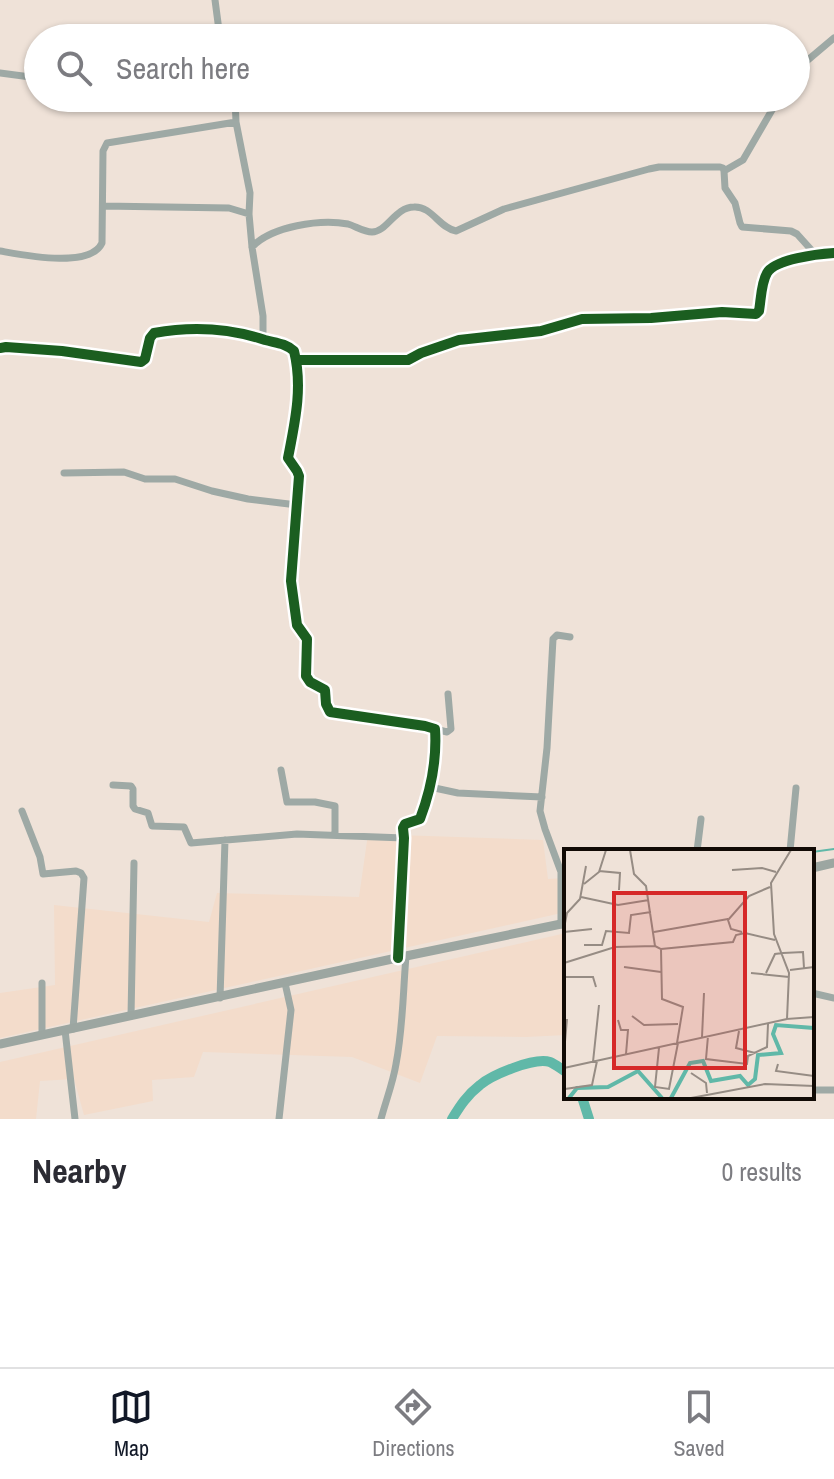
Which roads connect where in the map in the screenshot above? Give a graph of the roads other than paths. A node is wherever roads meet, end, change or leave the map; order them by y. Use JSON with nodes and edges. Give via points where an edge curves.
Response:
{"nodes":[{"id":1,"x":215,"y":0,"type":"edge"},
{"id":2,"x":218,"y":24,"type":"edge"},
{"id":3,"x":834,"y":38,"type":"edge"},
{"id":4,"x":810,"y":58,"type":"edge"},
{"id":5,"x":0,"y":73,"type":"edge"},
{"id":6,"x":24,"y":76,"type":"edge"},
{"id":7,"x":236,"y":112,"type":"edge"},
{"id":8,"x":771,"y":112,"type":"edge"},
{"id":9,"x":236,"y":122,"type":"junction"},
{"id":10,"x":724,"y":171,"type":"junction"},
{"id":11,"x":103,"y":206,"type":"junction"},
{"id":12,"x":249,"y":214,"type":"junction"},
{"id":13,"x":252,"y":247,"type":"junction"},
{"id":14,"x":0,"y":251,"type":"edge"},
{"id":15,"x":834,"y":253,"type":"edge"},
{"id":16,"x":816,"y":255,"type":"junction"},
{"id":17,"x":260,"y":338,"type":"junction"},
{"id":18,"x":0,"y":348,"type":"edge"},
{"id":19,"x":297,"y":360,"type":"junction"},
{"id":20,"x":64,"y":473,"type":"dead end"},
{"id":21,"x":297,"y":505,"type":"junction"},
{"id":22,"x":570,"y":637,"type":"dead end"},
{"id":23,"x":448,"y":694,"type":"dead end"},
{"id":24,"x":435,"y":729,"type":"junction"},
{"id":25,"x":281,"y":770,"type":"dead end"},
{"id":26,"x":113,"y":785,"type":"dead end"},
{"id":27,"x":430,"y":787,"type":"junction"},
{"id":28,"x":796,"y":788,"type":"dead end"},
{"id":29,"x":542,"y":797,"type":"junction"},
{"id":30,"x":22,"y":811,"type":"dead end"},
{"id":31,"x":701,"y":819,"type":"dead end"},
{"id":32,"x":335,"y":835,"type":"junction"},
{"id":33,"x":404,"y":838,"type":"junction"},
{"id":34,"x":225,"y":840,"type":"junction"},
{"id":35,"x":697,"y":849,"type":"edge"},
{"id":36,"x":790,"y":849,"type":"edge"},
{"id":37,"x":134,"y":863,"type":"dead end"},
{"id":38,"x":834,"y":863,"type":"edge"},
{"id":39,"x":814,"y":868,"type":"edge"},
{"id":40,"x":564,"y":924,"type":"edge"},
{"id":41,"x":402,"y":957,"type":"junction"},
{"id":42,"x":42,"y":983,"type":"dead end"},
{"id":43,"x":285,"y":983,"type":"junction"},
{"id":44,"x":814,"y":993,"type":"edge"},
{"id":45,"x":220,"y":998,"type":"junction"},
{"id":46,"x":834,"y":998,"type":"edge"},
{"id":47,"x":131,"y":1016,"type":"junction"},
{"id":48,"x":69,"y":1029,"type":"junction"},
{"id":49,"x":42,"y":1035,"type":"junction"},
{"id":50,"x":0,"y":1044,"type":"edge"},
{"id":51,"x":75,"y":1119,"type":"edge"},
{"id":52,"x":279,"y":1119,"type":"edge"},
{"id":53,"x":381,"y":1119,"type":"edge"}],
"edges":[{"from":1,"to":2,"type":"street"},
{"from":3,"to":4,"type":"street"},
{"from":5,"to":6,"type":"street"},
{"from":7,"to":9,"type":"street"},
{"from":8,"to":10,"type":"street","via":[[743,160]]},
{"from":9,"to":11,"type":"street","via":[[107,143]]},
{"from":9,"to":12,"type":"street"},
{"from":10,"to":13,"type":"street","via":[[649,169],[504,209],[456,231],[416,206],[375,232],[347,224],[303,225]]},
{"from":10,"to":16,"type":"street","via":[[724,185],[742,227],[791,231]]},
{"from":11,"to":12,"type":"street","via":[[229,208]]},
{"from":11,"to":14,"type":"street","via":[[102,243],[93,253],[61,258]]},
{"from":12,"to":13,"type":"street"},
{"from":13,"to":17,"type":"street","via":[[263,316]]},
{"from":15,"to":16,"type":"street"},
{"from":16,"to":19,"type":"street","via":[[773,266],[764,278],[756,314],[590,318],[541,331],[459,340],[408,360]]},
{"from":17,"to":18,"type":"street","via":[[214,328],[156,332],[141,362]]},
{"from":17,"to":19,"type":"street","via":[[286,345]]},
{"from":19,"to":21,"type":"street","via":[[288,458],[299,474]]},
{"from":20,"to":21,"type":"street","via":[[175,479],[248,499]]},
{"from":21,"to":24,"type":"street","via":[[291,581],[297,625],[307,639],[308,680],[325,690],[330,712]]},
{"from":22,"to":29,"type":"street","via":[[553,639]]},
{"from":23,"to":24,"type":"street","via":[[451,729]]},
{"from":24,"to":27,"type":"street"},
{"from":25,"to":32,"type":"street","via":[[287,802],[335,806]]},
{"from":26,"to":34,"type":"street","via":[[132,787],[133,806],[148,813],[152,826],[184,827],[193,843]]},
{"from":27,"to":29,"type":"street"},
{"from":27,"to":33,"type":"street","via":[[420,819],[405,824]]},
{"from":28,"to":36,"type":"street"},
{"from":29,"to":40,"type":"street","via":[[542,820],[561,872]]},
{"from":30,"to":48,"type":"street","via":[[43,874],[76,871],[84,878]]},
{"from":31,"to":35,"type":"street"},
{"from":32,"to":33,"type":"street"},
{"from":32,"to":34,"type":"street"},
{"from":33,"to":41,"type":"street"},
{"from":34,"to":45,"type":"street"},
{"from":37,"to":47,"type":"street"},
{"from":38,"to":39,"type":"main road"},
{"from":40,"to":41,"type":"main road"},
{"from":41,"to":43,"type":"main road"},
{"from":41,"to":53,"type":"street","via":[[402,1026]]},
{"from":42,"to":49,"type":"street"},
{"from":43,"to":45,"type":"main road"},
{"from":43,"to":52,"type":"street","via":[[291,1010]]},
{"from":44,"to":46,"type":"street"},
{"from":45,"to":47,"type":"main road"},
{"from":47,"to":48,"type":"main road"},
{"from":48,"to":49,"type":"main road"},
{"from":48,"to":51,"type":"street"},
{"from":49,"to":50,"type":"main road"}]}
